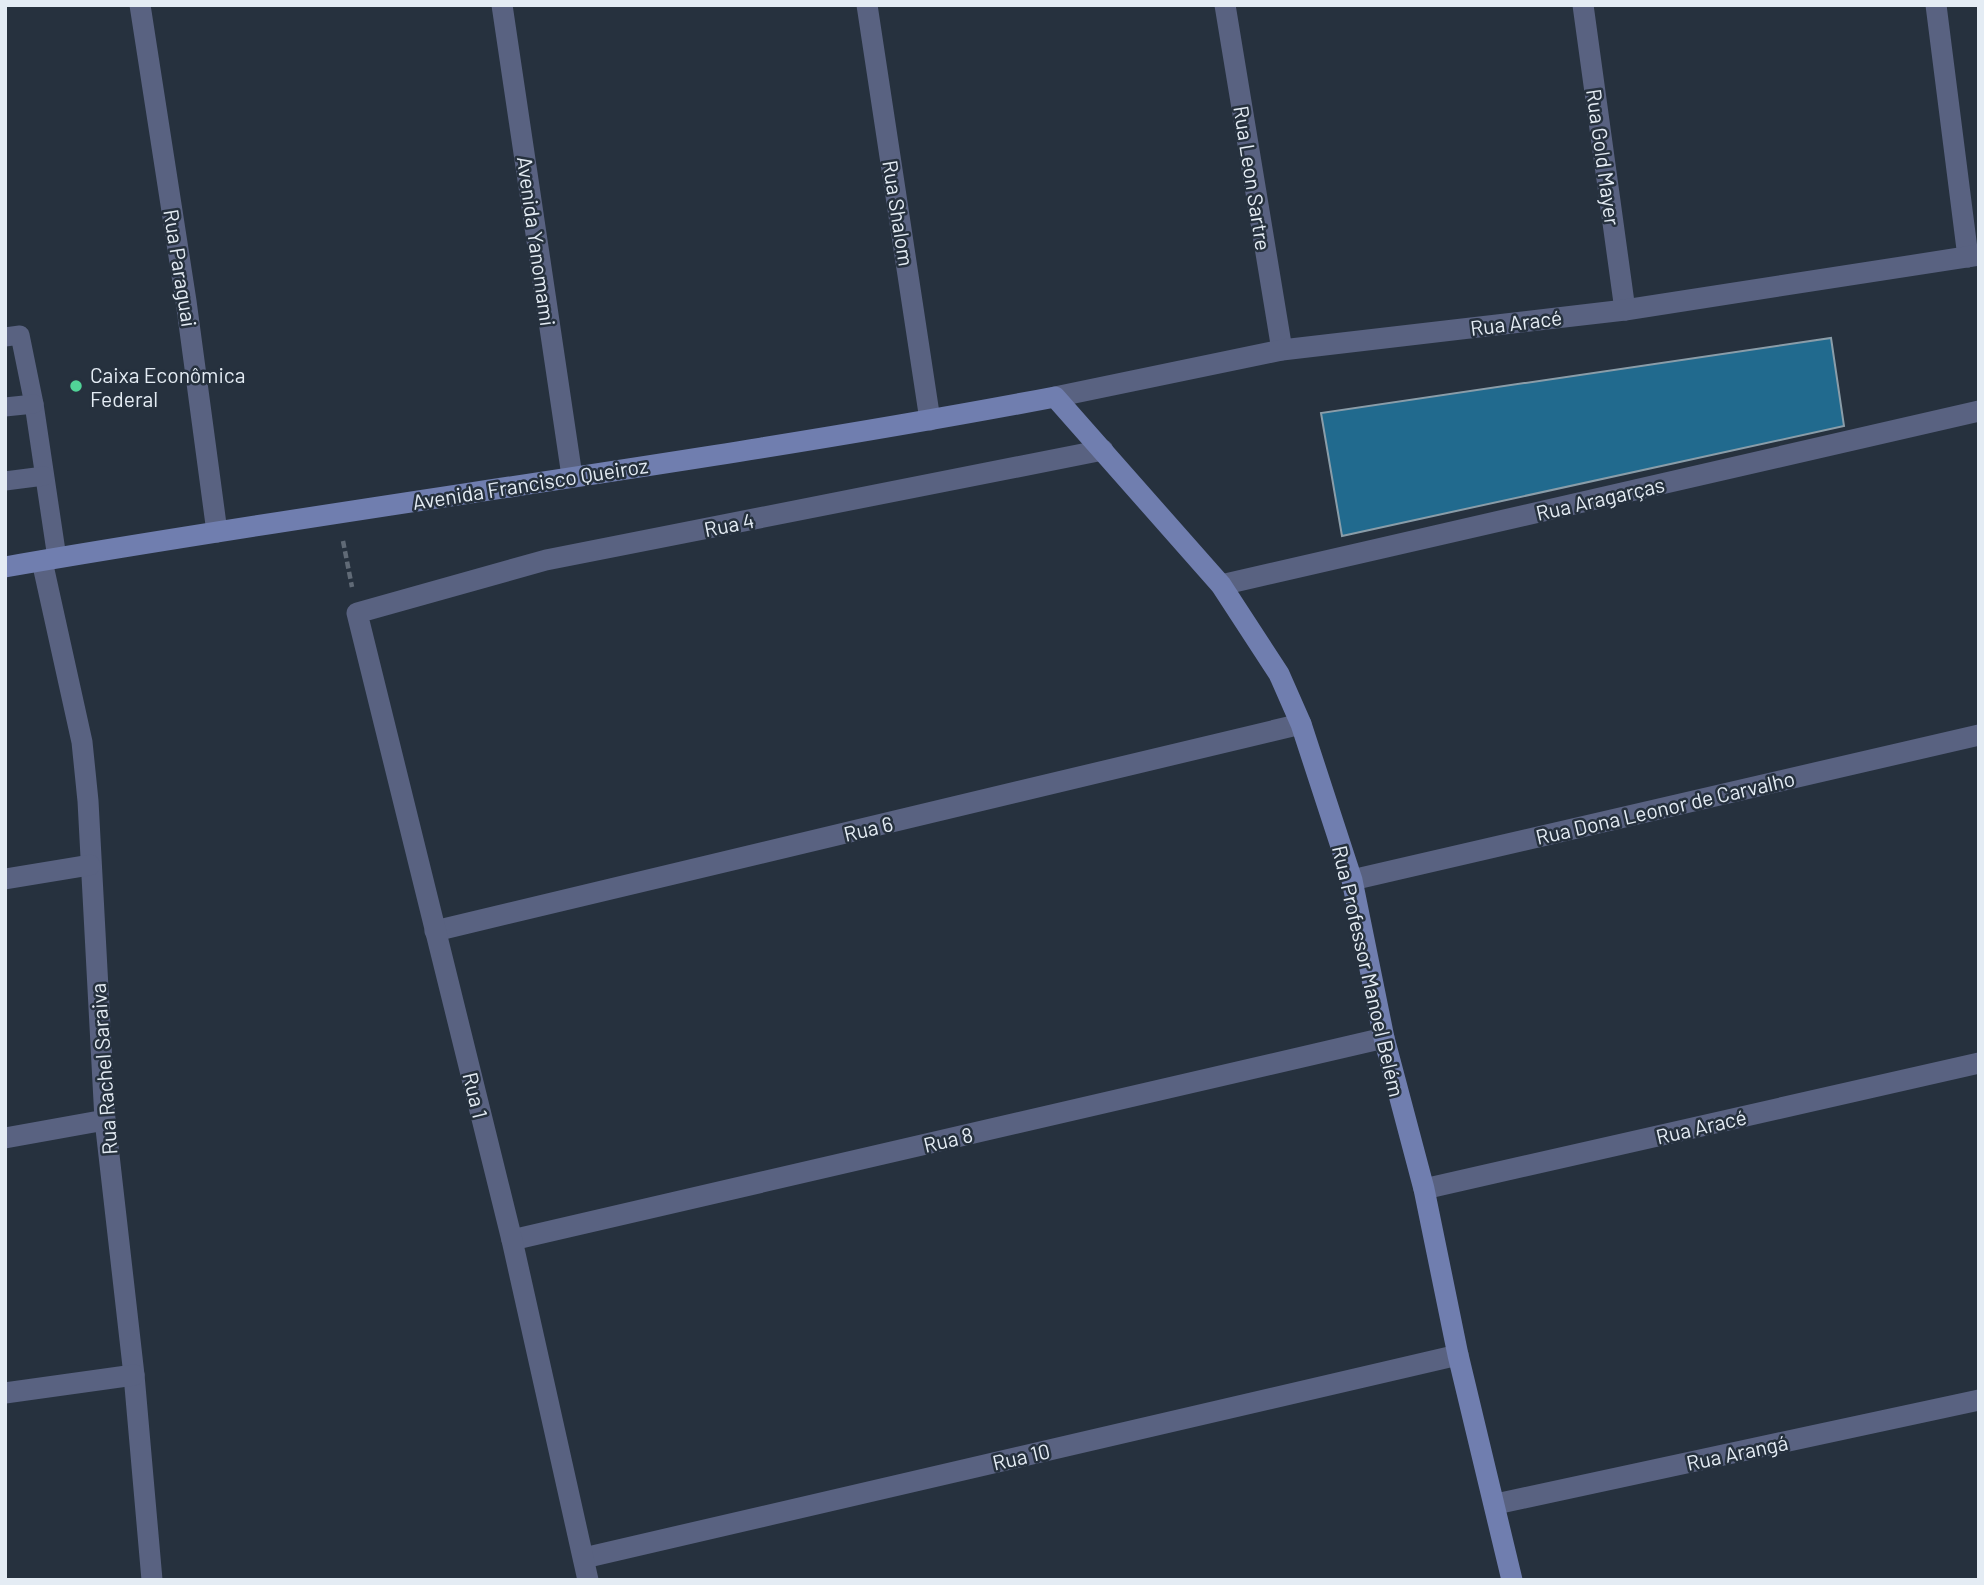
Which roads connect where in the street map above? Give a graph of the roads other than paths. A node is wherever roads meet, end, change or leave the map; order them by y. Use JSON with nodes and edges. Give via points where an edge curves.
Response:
{"nodes":[{"id":1,"x":140,"y":5,"type":"edge"},
{"id":2,"x":502,"y":5,"type":"edge"},
{"id":3,"x":867,"y":5,"type":"edge"},
{"id":4,"x":1225,"y":5,"type":"edge"},
{"id":5,"x":1583,"y":5,"type":"edge"},
{"id":6,"x":1936,"y":5,"type":"edge"},
{"id":7,"x":1973,"y":256,"type":"edge"},
{"id":8,"x":1625,"y":310,"type":"junction"},
{"id":9,"x":5,"y":337,"type":"edge"},
{"id":10,"x":1282,"y":350,"type":"junction"},
{"id":11,"x":1055,"y":397,"type":"junction"},
{"id":12,"x":34,"y":404,"type":"junction"},
{"id":13,"x":5,"y":407,"type":"edge"},
{"id":14,"x":1977,"y":418,"type":"edge"},
{"id":15,"x":930,"y":421,"type":"junction"},
{"id":16,"x":1103,"y":450,"type":"junction"},
{"id":17,"x":44,"y":476,"type":"junction"},
{"id":18,"x":572,"y":476,"type":"junction"},
{"id":19,"x":5,"y":481,"type":"edge"},
{"id":20,"x":218,"y":532,"type":"junction"},
{"id":21,"x":50,"y":559,"type":"junction"},
{"id":22,"x":5,"y":567,"type":"edge"},
{"id":23,"x":1221,"y":584,"type":"junction"},
{"id":24,"x":357,"y":613,"type":"joint"},
{"id":25,"x":1301,"y":724,"type":"junction"},
{"id":26,"x":1979,"y":735,"type":"edge"},
{"id":27,"x":90,"y":865,"type":"junction"},
{"id":28,"x":5,"y":879,"type":"edge"},
{"id":29,"x":1352,"y":880,"type":"junction"},
{"id":30,"x":435,"y":931,"type":"junction"},
{"id":31,"x":1384,"y":1038,"type":"junction"},
{"id":32,"x":1979,"y":1063,"type":"edge"},
{"id":33,"x":105,"y":1120,"type":"junction"},
{"id":34,"x":5,"y":1138,"type":"edge"},
{"id":35,"x":1424,"y":1189,"type":"junction"},
{"id":36,"x":512,"y":1240,"type":"junction"},
{"id":37,"x":1458,"y":1355,"type":"junction"},
{"id":38,"x":134,"y":1375,"type":"junction"},
{"id":39,"x":5,"y":1393,"type":"edge"},
{"id":40,"x":1979,"y":1400,"type":"edge"},
{"id":41,"x":1496,"y":1504,"type":"junction"},
{"id":42,"x":584,"y":1558,"type":"junction"},
{"id":43,"x":152,"y":1580,"type":"edge"},
{"id":44,"x":588,"y":1580,"type":"edge"},
{"id":45,"x":1512,"y":1580,"type":"edge"}],
"edges":[{"from":1,"to":20,"type":"street","name":"Rua Paraguai"},
{"from":2,"to":18,"type":"street","name":"Avenida Yanomami"},
{"from":3,"to":15,"type":"street","name":"Rua Shalom"},
{"from":4,"to":10,"type":"street","name":"Rua Leon Sartre"},
{"from":5,"to":8,"type":"street","name":"Rua Gold Mayer"},
{"from":6,"to":7,"type":"street"},
{"from":7,"to":8,"type":"street","name":"Rua Aracé"},
{"from":8,"to":10,"type":"street","name":"Rua Aracé"},
{"from":9,"to":12,"type":"lane","via":[[20,335]]},
{"from":10,"to":11,"type":"street","name":"Rua Aracé"},
{"from":11,"to":15,"type":"street","name":"Avenida Francisco Queiroz"},
{"from":11,"to":16,"type":"street","name":"Rua Professor Manoel Belém"},
{"from":12,"to":13,"type":"lane"},
{"from":12,"to":17,"type":"lane"},
{"from":14,"to":23,"type":"street","name":"Rua Aragarças"},
{"from":15,"to":18,"type":"street","name":"Avenida Francisco Queiroz"},
{"from":16,"to":23,"type":"street","name":"Rua Professor Manoel Belém"},
{"from":16,"to":24,"type":"street","name":"Rua 4","via":[[546,560]]},
{"from":17,"to":19,"type":"lane"},
{"from":17,"to":21,"type":"lane"},
{"from":18,"to":20,"type":"street","name":"Avenida Francisco Queiroz"},
{"from":20,"to":21,"type":"street","name":"Avenida Francisco Queiroz"},
{"from":21,"to":22,"type":"street","name":"Avenida Francisco Queiroz"},
{"from":21,"to":27,"type":"street","name":"Rua Rachel Saraiva","via":[[82,742]]},
{"from":23,"to":25,"type":"street","name":"Rua Professor Manoel Belém","via":[[1279,674]]},
{"from":24,"to":30,"type":"street","name":"Rua 1"},
{"from":25,"to":29,"type":"street","name":"Rua Professor Manoel Belém"},
{"from":25,"to":30,"type":"street","name":"Rua 6"},
{"from":26,"to":29,"type":"street","name":"Rua Dona Leonor de Carvalho"},
{"from":27,"to":28,"type":"street"},
{"from":27,"to":33,"type":"street","name":"Rua Rachel Saraiva"},
{"from":29,"to":31,"type":"street","name":"Rua Professor Manoel Belém"},
{"from":30,"to":36,"type":"street","name":"Rua 1"},
{"from":31,"to":35,"type":"street","name":"Rua Professor Manoel Belém"},
{"from":31,"to":36,"type":"street","name":"Rua 8"},
{"from":32,"to":35,"type":"street","name":"Rua Aracé"},
{"from":33,"to":34,"type":"street"},
{"from":33,"to":38,"type":"street","name":"Rua Rachel Saraiva"},
{"from":35,"to":37,"type":"street","name":"Rua Professor Manoel Belém"},
{"from":36,"to":42,"type":"street","name":"Rua 1"},
{"from":37,"to":41,"type":"street","name":"Rua Professor Manoel Belém"},
{"from":37,"to":42,"type":"street","name":"Rua 10"},
{"from":38,"to":39,"type":"street"},
{"from":38,"to":43,"type":"street","name":"Rua Rachel Saraiva"},
{"from":40,"to":41,"type":"street","name":"Rua Arangá"},
{"from":41,"to":45,"type":"street","name":"Rua Professor Manoel Belém"},
{"from":42,"to":44,"type":"street","name":"Rua 1"}]}
